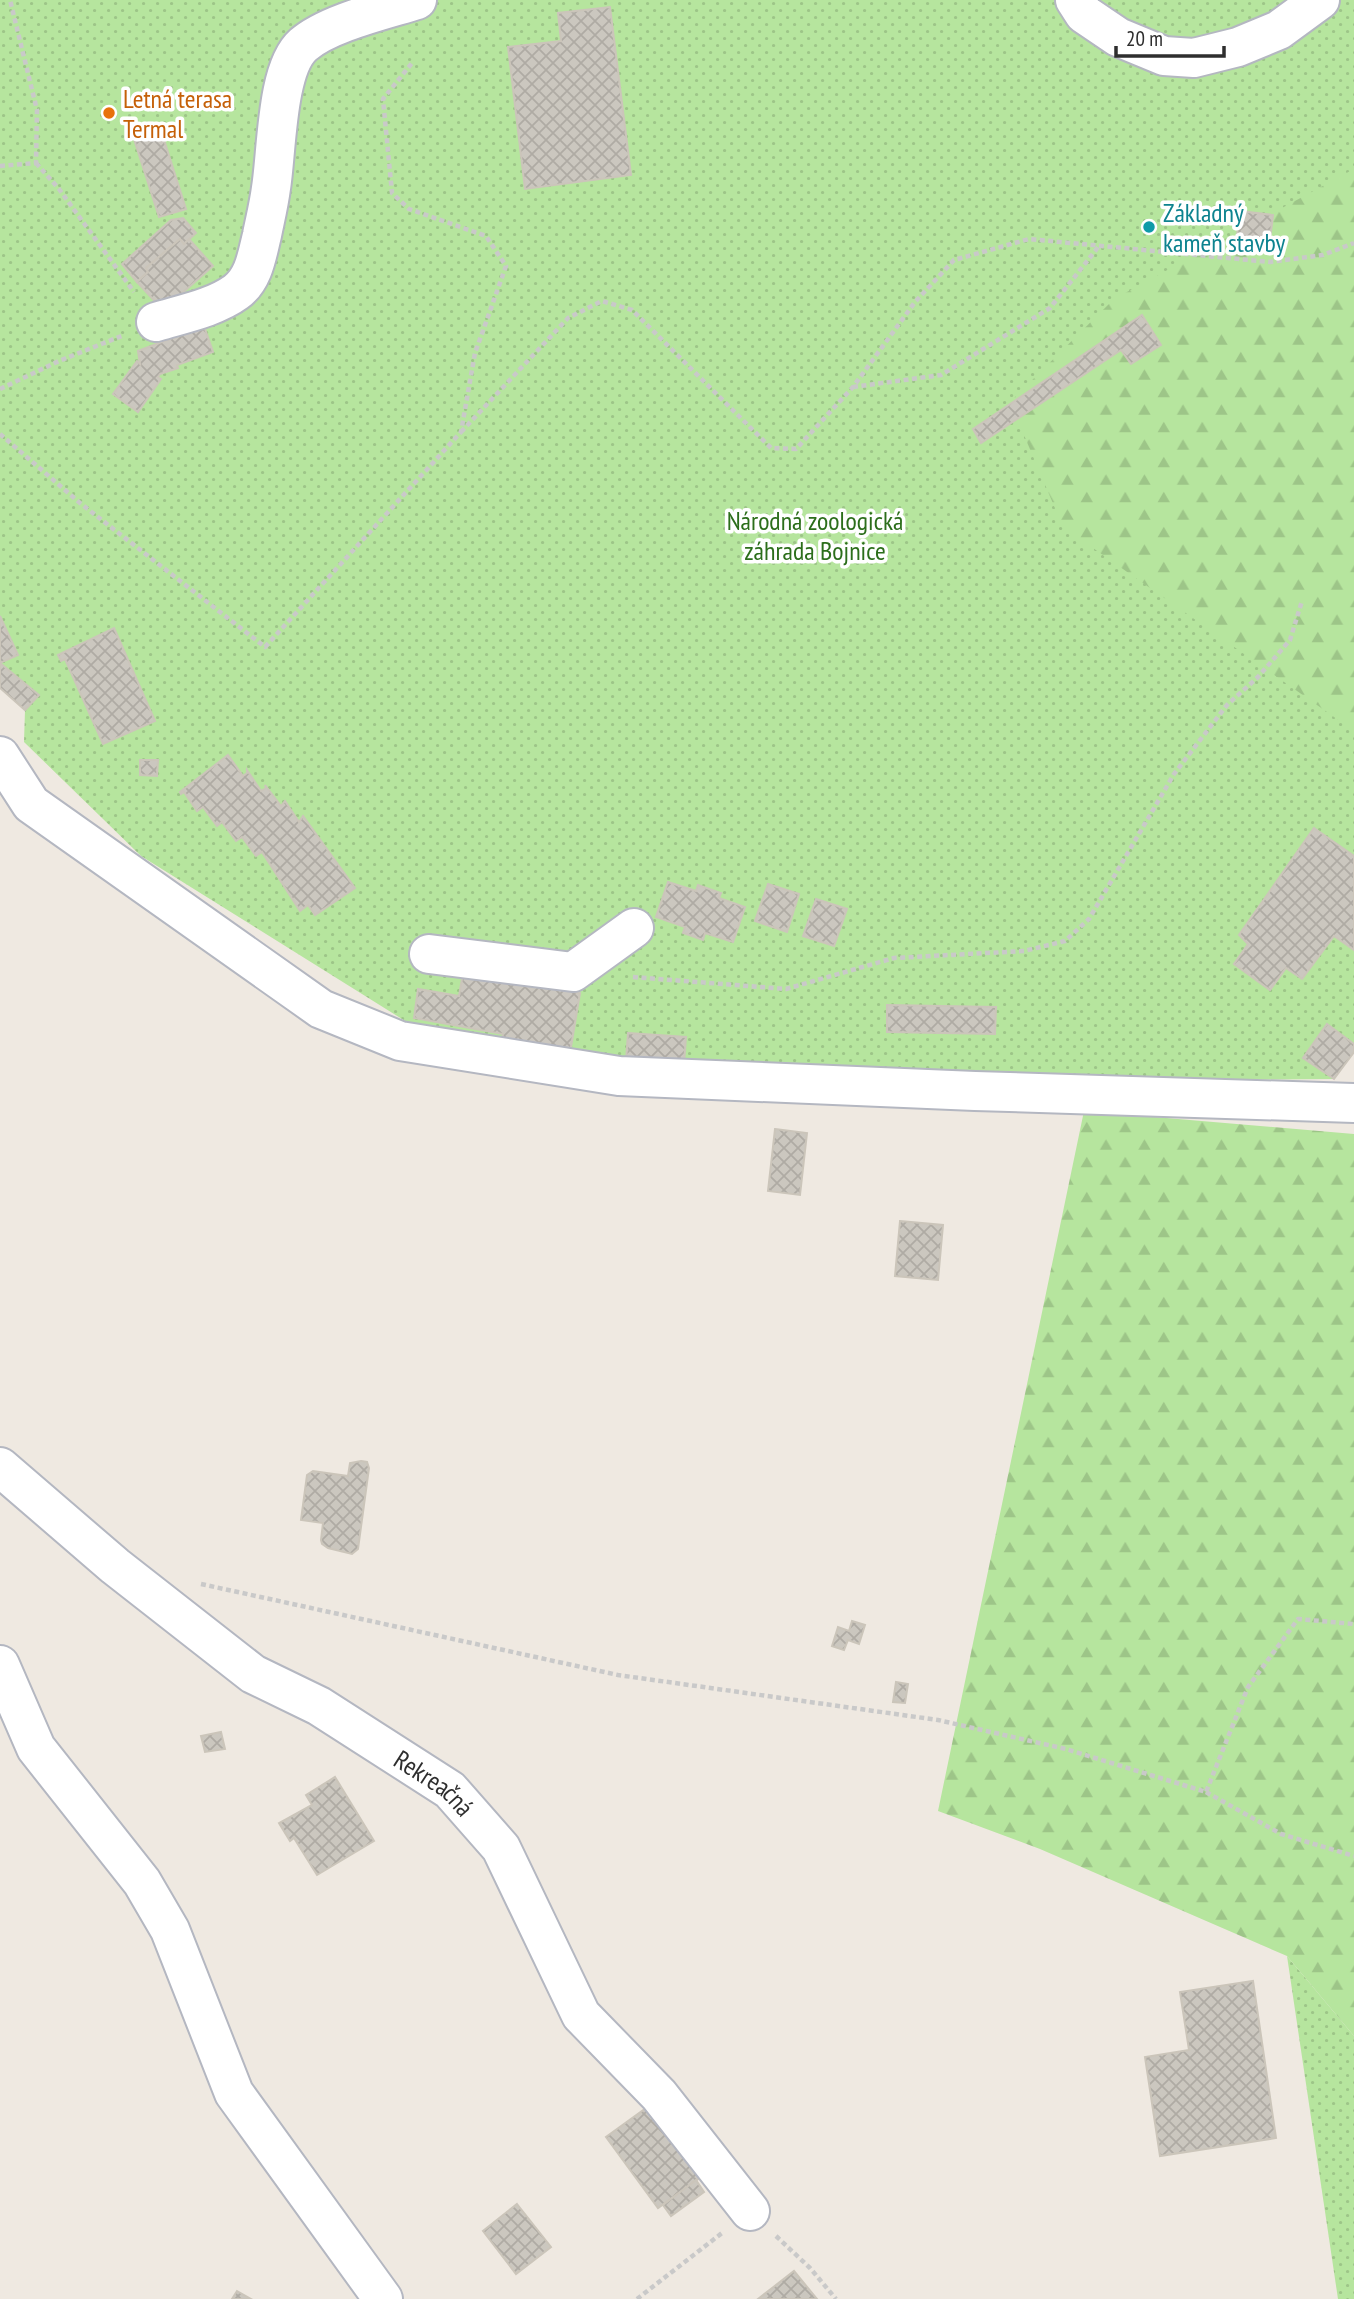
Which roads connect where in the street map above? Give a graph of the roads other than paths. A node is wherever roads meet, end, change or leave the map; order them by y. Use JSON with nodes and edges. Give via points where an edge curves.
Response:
{"nodes":[{"id":1,"x":417,"y":0,"type":"edge"},
{"id":2,"x":1075,"y":0,"type":"edge"},
{"id":3,"x":1320,"y":0,"type":"edge"},
{"id":4,"x":156,"y":322,"type":"road end"},
{"id":5,"x":0,"y":756,"type":"edge"},
{"id":6,"x":634,"y":928,"type":"dead end"},
{"id":7,"x":429,"y":954,"type":"dead end"},
{"id":8,"x":1354,"y":1103,"type":"edge"},
{"id":9,"x":0,"y":1466,"type":"edge"},
{"id":10,"x":0,"y":1665,"type":"edge"},
{"id":11,"x":750,"y":2211,"type":"road end"},
{"id":12,"x":383,"y":2299,"type":"edge"}],
"edges":[{"from":1,"to":4,"type":"street","via":[[321,33],[303,45],[285,78],[271,189],[251,275],[238,291],[220,301]]},
{"from":2,"to":3,"type":"street","via":[[1084,14],[1118,37],[1164,56],[1194,58],[1279,30]]},
{"from":5,"to":8,"type":"street","via":[[32,804],[43,812],[321,1009],[400,1041],[619,1076]]},
{"from":6,"to":7,"type":"street","via":[[573,972]]},
{"from":9,"to":11,"type":"street","name":"Rekreačná","via":[[114,1566],[253,1674],[319,1706],[450,1790],[501,1848],[581,2015],[659,2095]]},
{"from":10,"to":12,"type":"street","via":[[36,1748],[142,1882],[170,1930],[234,2093]]}]}
